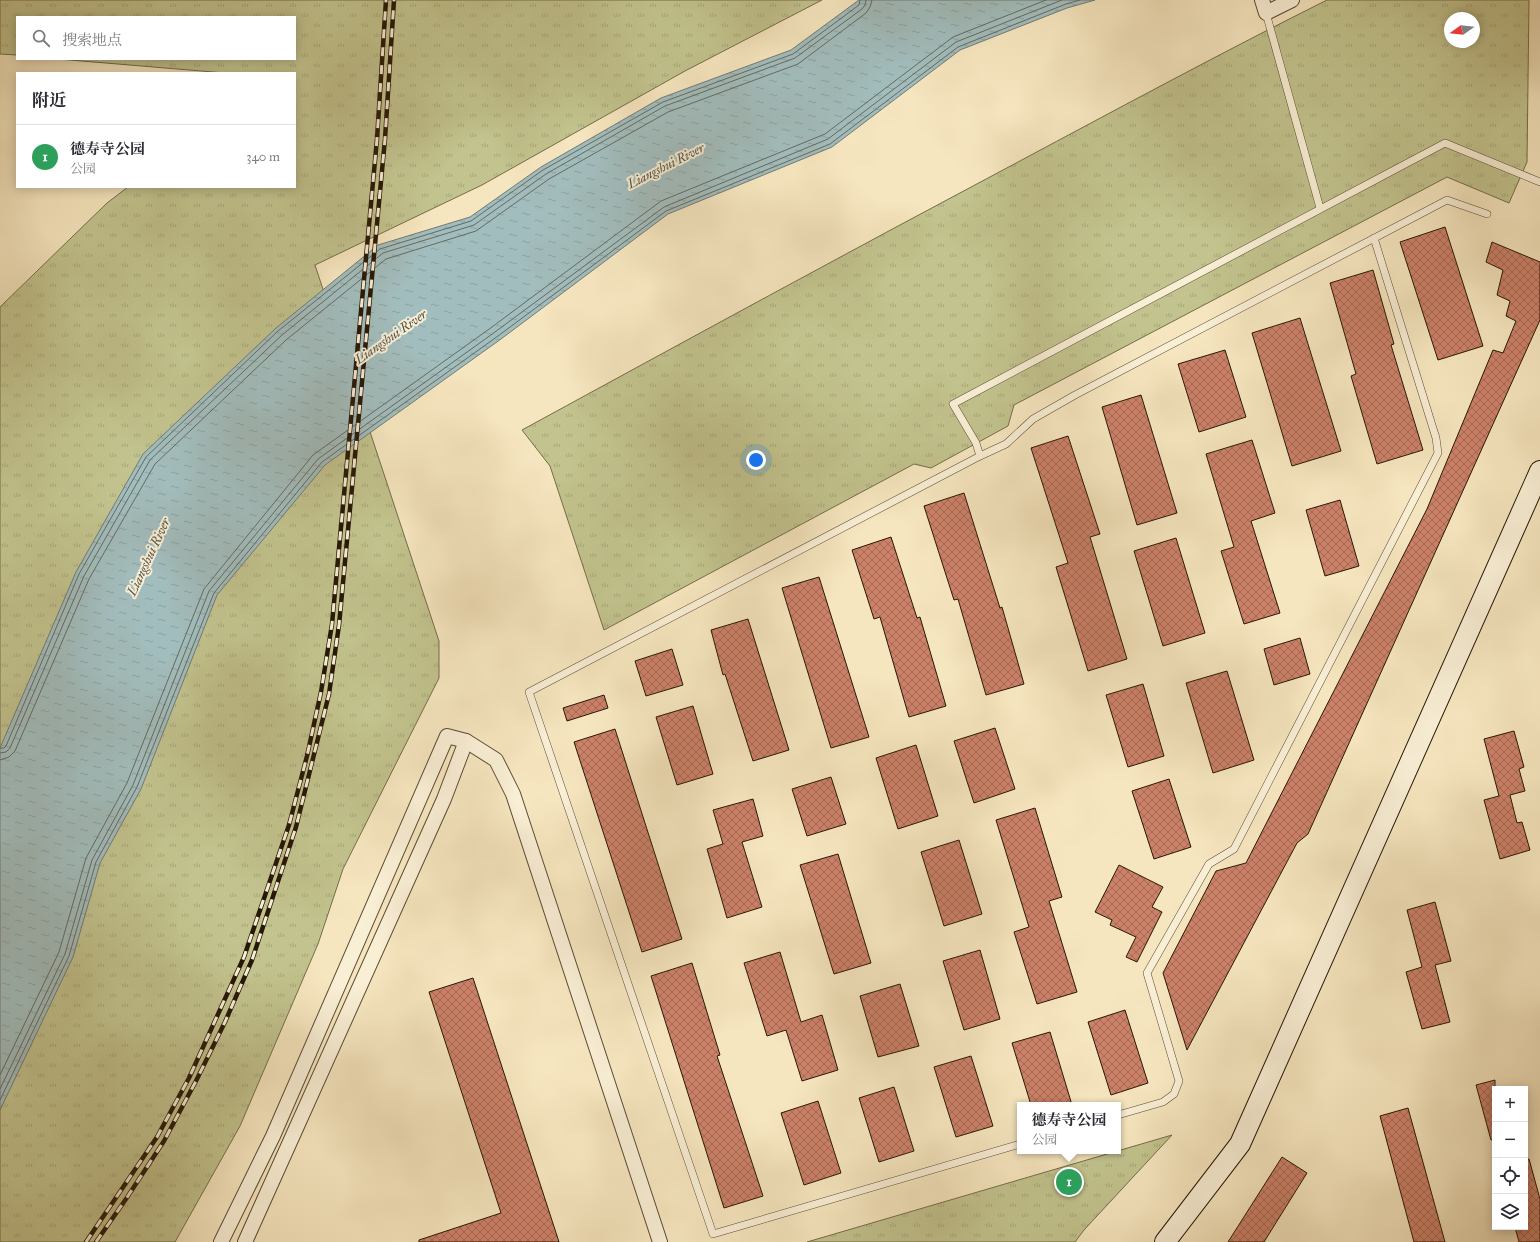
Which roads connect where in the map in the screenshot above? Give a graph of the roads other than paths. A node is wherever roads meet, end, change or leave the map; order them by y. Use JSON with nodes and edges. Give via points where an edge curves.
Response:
{"nodes":[{"id":1,"x":1292,"y":0,"type":"edge"},
{"id":2,"x":1264,"y":6,"type":"edge"},
{"id":3,"x":1540,"y":182,"type":"edge"},
{"id":4,"x":1320,"y":208,"type":"junction"},
{"id":5,"x":1488,"y":214,"type":"dead end"},
{"id":6,"x":1374,"y":238,"type":"junction"},
{"id":7,"x":980,"y":456,"type":"junction"},
{"id":8,"x":1540,"y":471,"type":"edge"},
{"id":9,"x":466,"y":741,"type":"junction"},
{"id":10,"x":1121,"y":1114,"type":"edge"},
{"id":11,"x":1017,"y":1145,"type":"edge"},
{"id":12,"x":221,"y":1242,"type":"edge"},
{"id":13,"x":246,"y":1242,"type":"edge"},
{"id":14,"x":660,"y":1242,"type":"edge"},
{"id":15,"x":1165,"y":1242,"type":"edge"}],
"edges":[{"from":1,"to":2,"type":"street"},
{"from":2,"to":4,"type":"lane"},
{"from":3,"to":4,"type":"lane","via":[[1445,143]]},
{"from":4,"to":7,"type":"lane","via":[[953,404]]},
{"from":5,"to":6,"type":"lane","via":[[1447,200]]},
{"from":6,"to":7,"type":"lane","via":[[1075,395],[1033,419],[1006,444]]},
{"from":6,"to":10,"type":"lane","via":[[1436,438],[1438,452],[1234,849],[1209,864],[1147,973],[1179,1081],[1174,1094],[1163,1102]]},
{"from":7,"to":11,"type":"lane","via":[[529,692],[713,1234]]},
{"from":8,"to":15,"type":"street","via":[[1240,1144]]},
{"from":9,"to":12,"type":"street","via":[[447,736],[273,1136]]},
{"from":9,"to":13,"type":"street","via":[[440,806]]},
{"from":9,"to":14,"type":"street","via":[[496,760],[513,794]]}]}
